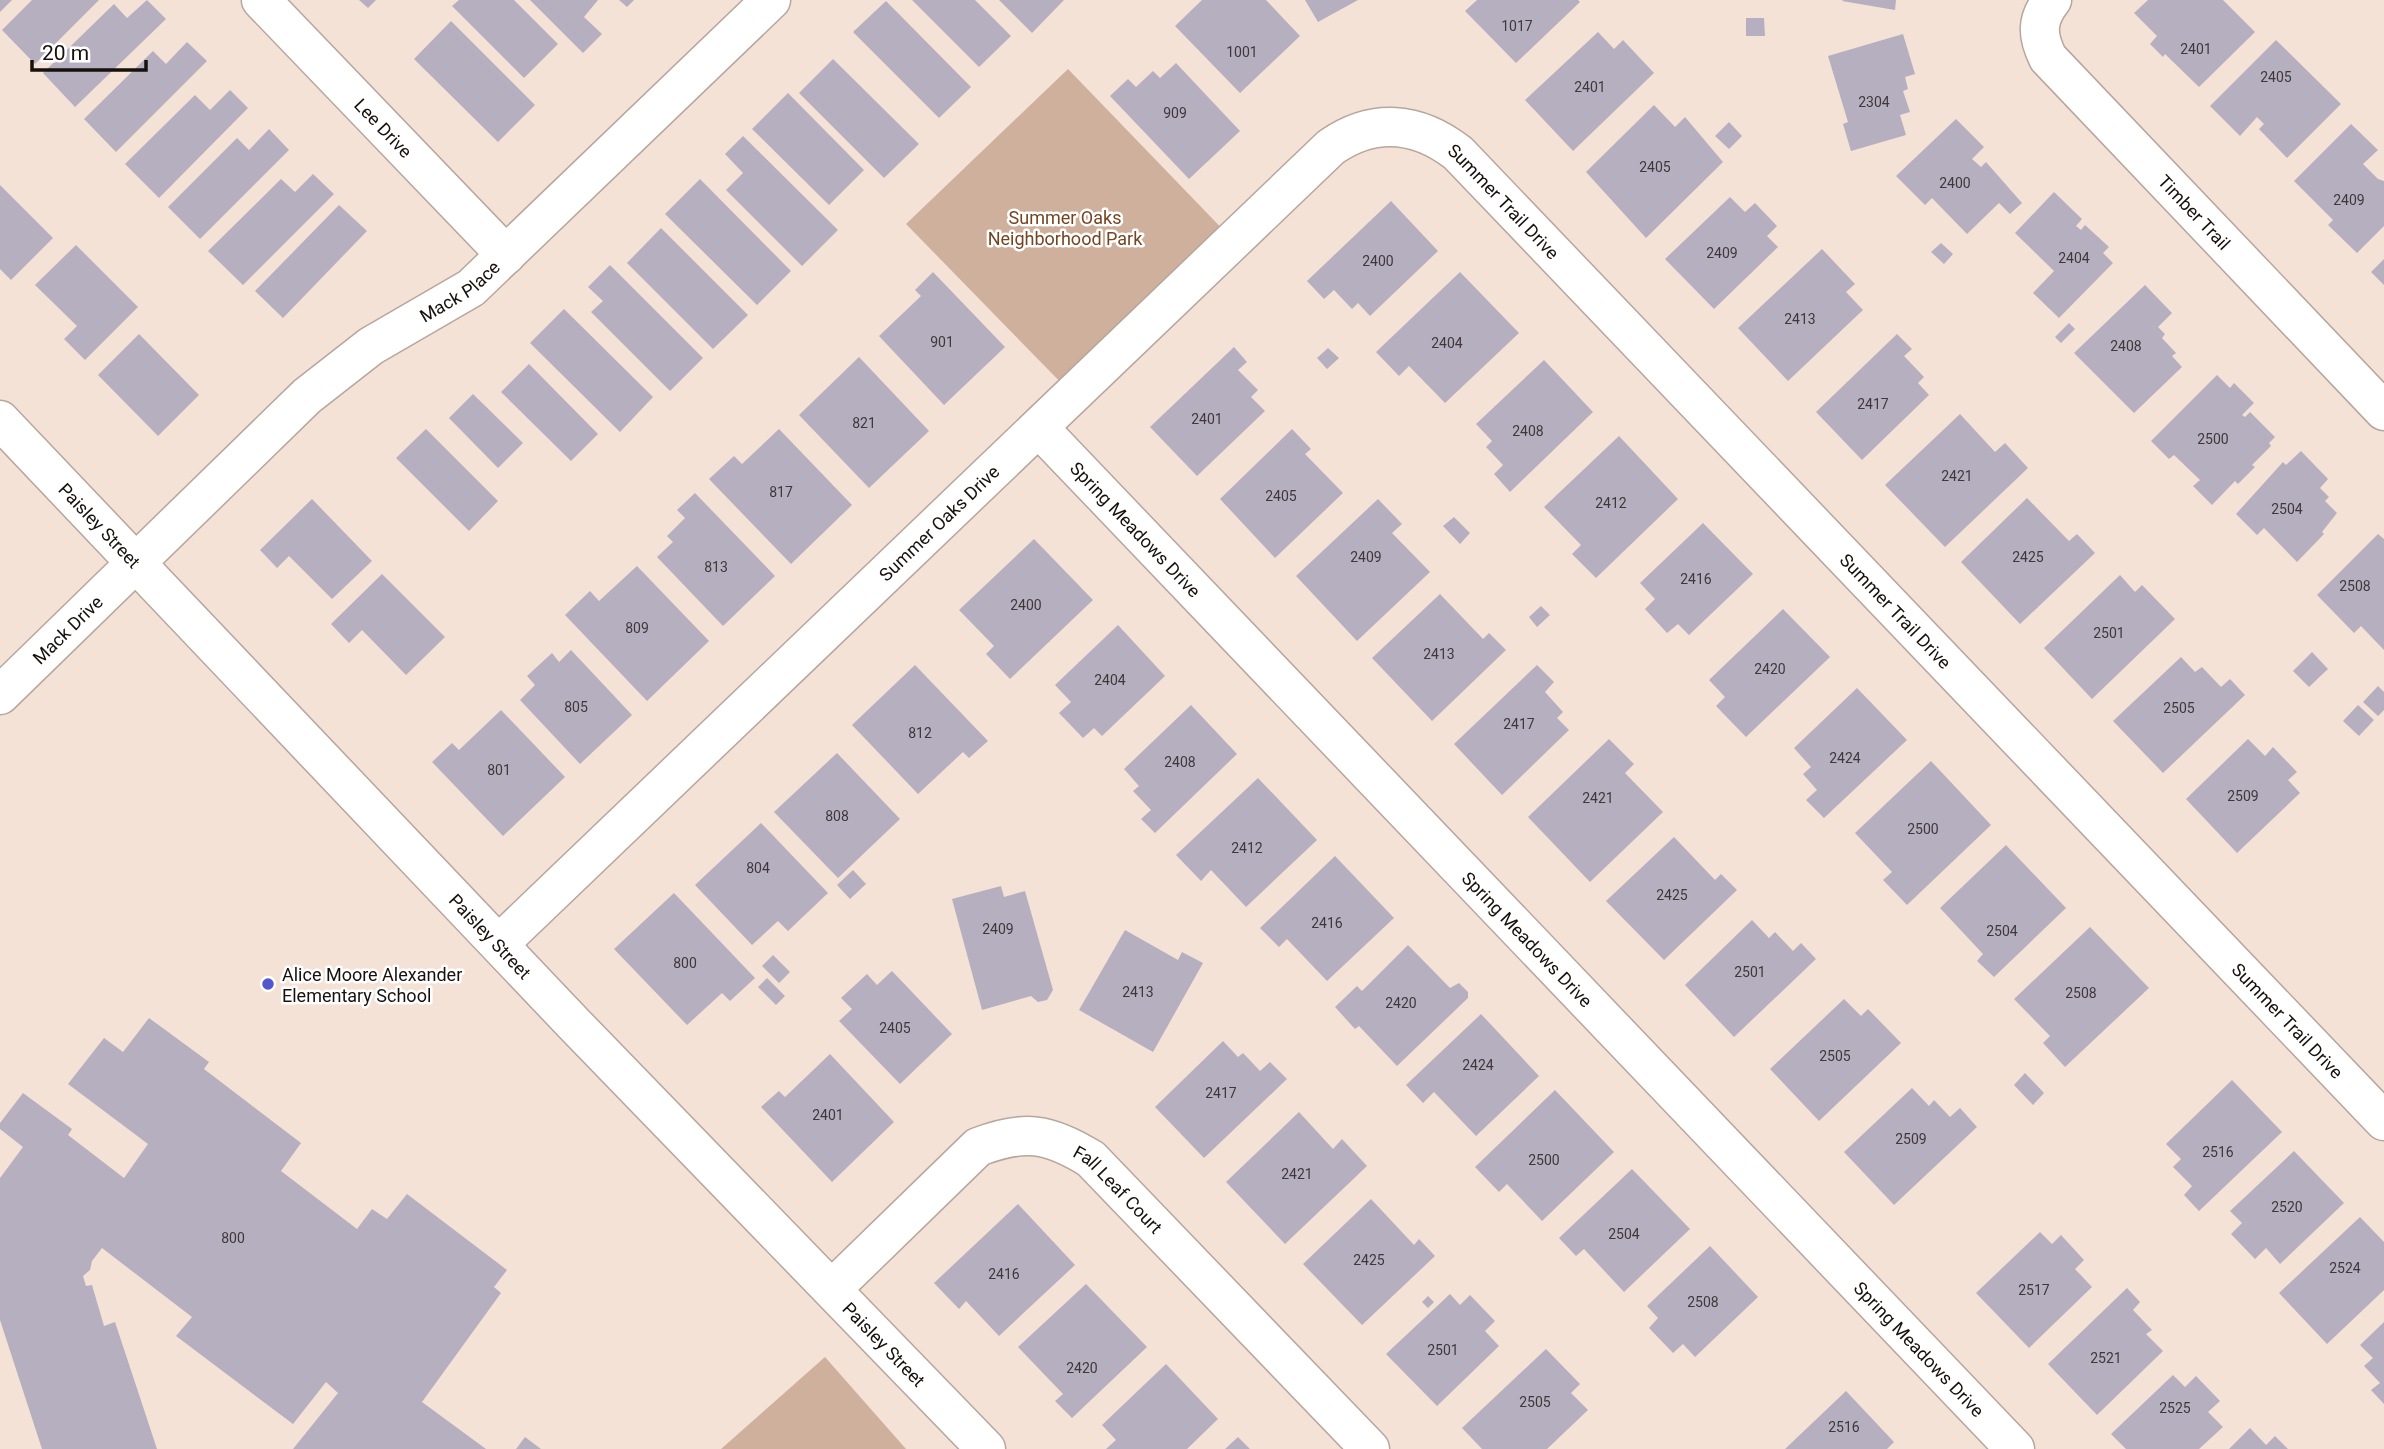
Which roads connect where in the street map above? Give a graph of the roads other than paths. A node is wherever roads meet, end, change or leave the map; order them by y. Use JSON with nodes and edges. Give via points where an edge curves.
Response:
{"nodes":[{"id":1,"x":261,"y":0,"type":"edge"},
{"id":2,"x":771,"y":0,"type":"edge"},
{"id":3,"x":2052,"y":0,"type":"edge"},
{"id":4,"x":1393,"y":126,"type":"joint"},
{"id":5,"x":506,"y":255,"type":"junction"},
{"id":6,"x":2384,"y":411,"type":"edge"},
{"id":7,"x":0,"y":420,"type":"edge"},
{"id":8,"x":1039,"y":428,"type":"junction"},
{"id":9,"x":137,"y":565,"type":"junction"},
{"id":10,"x":0,"y":695,"type":"edge"},
{"id":11,"x":499,"y":944,"type":"junction"},
{"id":12,"x":2384,"y":1121,"type":"edge"},
{"id":13,"x":833,"y":1288,"type":"junction"},
{"id":14,"x":986,"y":1449,"type":"edge"},
{"id":15,"x":1370,"y":1449,"type":"edge"},
{"id":16,"x":2015,"y":1449,"type":"edge"}],
"edges":[{"from":1,"to":5,"type":"street","name":"Lee Drive"},
{"from":2,"to":5,"type":"street","name":"Mack Place"},
{"from":3,"to":6,"type":"street","name":"Timber Trail","via":[[2038,33],[2048,58]]},
{"from":4,"to":8,"type":"street","name":"Summer Oaks Drive","via":[[1358,132],[1331,148]]},
{"from":4,"to":12,"type":"street","name":"Summer Trail Drive","via":[[1427,134],[1458,153]]},
{"from":5,"to":9,"type":"street","name":"Mack Place","via":[[461,295],[372,346],[328,378]]},
{"from":7,"to":9,"type":"street","name":"Paisley Street"},
{"from":8,"to":11,"type":"street","name":"Summer Oaks Drive"},
{"from":8,"to":16,"type":"street","name":"Spring Meadows Drive"},
{"from":9,"to":10,"type":"street","name":"Mack Drive"},
{"from":9,"to":11,"type":"street","name":"Paisley Street"},
{"from":11,"to":13,"type":"street","name":"Paisley Street"},
{"from":13,"to":14,"type":"street","name":"Paisley Street"},
{"from":13,"to":15,"type":"street","name":"Fall Leaf Court","via":[[978,1147],[1008,1136],[1058,1141],[1091,1159]]}]}
